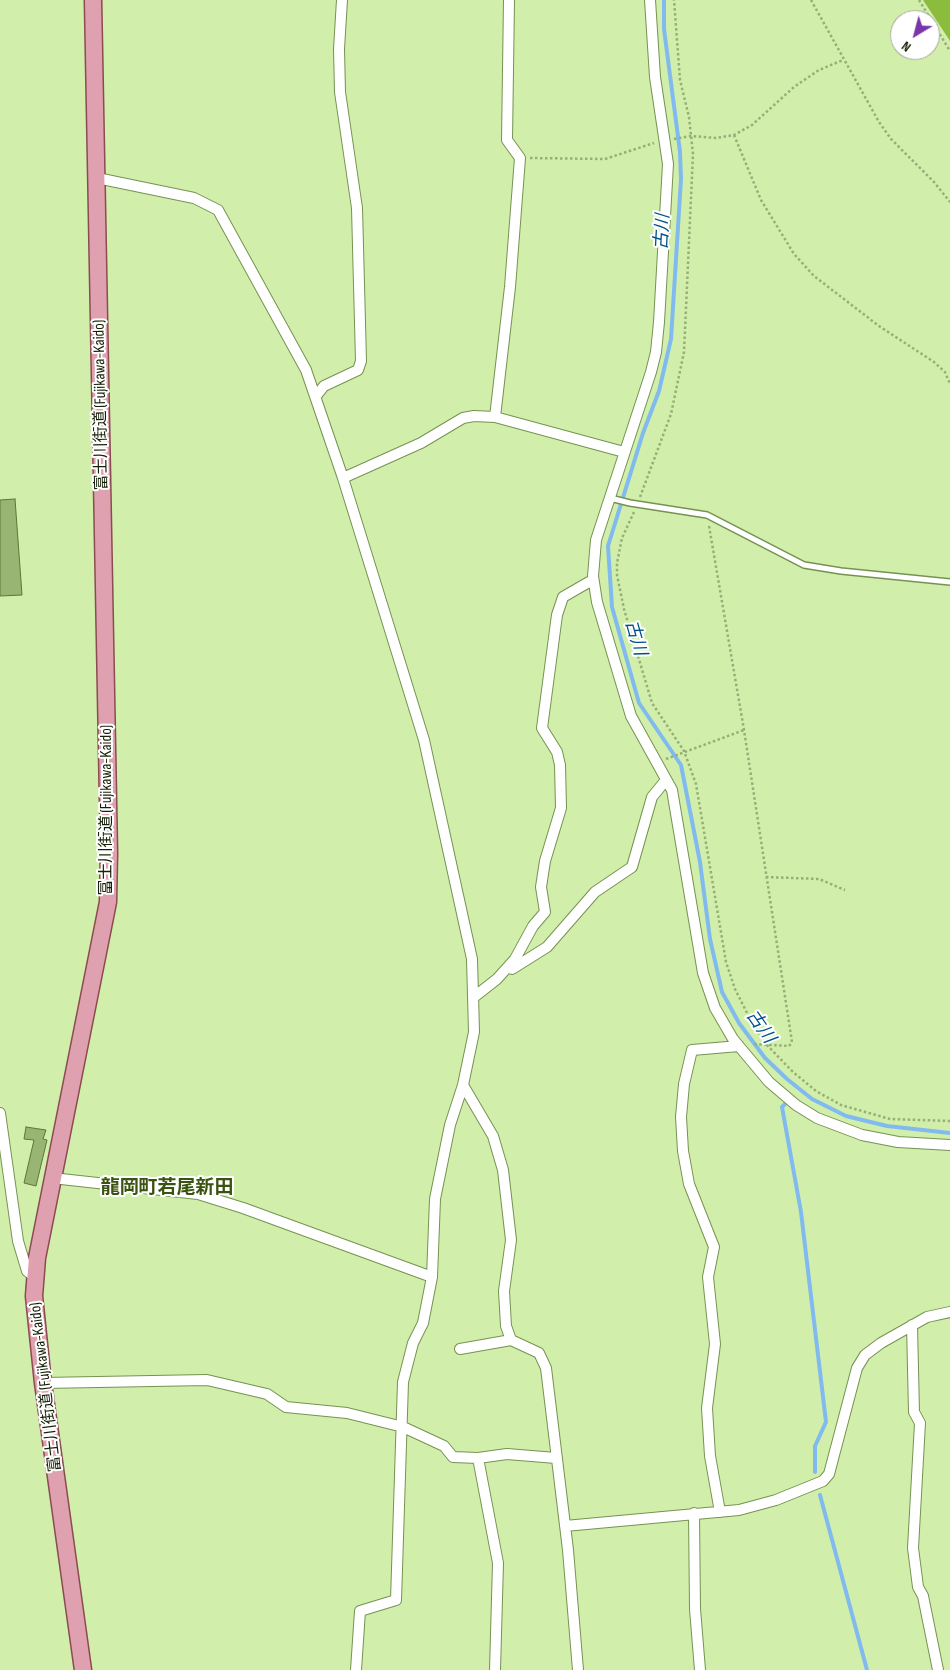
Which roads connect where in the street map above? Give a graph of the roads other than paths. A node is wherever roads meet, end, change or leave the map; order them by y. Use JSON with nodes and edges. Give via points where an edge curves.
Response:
{"nodes":[{"id":1,"x":93,"y":0,"type":"edge"},
{"id":2,"x":342,"y":0,"type":"edge"},
{"id":3,"x":509,"y":0,"type":"edge"},
{"id":4,"x":650,"y":0,"type":"edge"},
{"id":5,"x":96,"y":178,"type":"junction"},
{"id":6,"x":316,"y":396,"type":"junction"},
{"id":7,"x":495,"y":417,"type":"junction"},
{"id":8,"x":624,"y":452,"type":"junction"},
{"id":9,"x":343,"y":478,"type":"junction"},
{"id":10,"x":611,"y":498,"type":"junction"},
{"id":11,"x":589,"y":582,"type":"dead end"},
{"id":12,"x":950,"y":582,"type":"edge"},
{"id":13,"x":666,"y":780,"type":"junction"},
{"id":14,"x":497,"y":978,"type":"junction"},
{"id":15,"x":474,"y":997,"type":"junction"},
{"id":16,"x":739,"y":1046,"type":"junction"},
{"id":17,"x":463,"y":1085,"type":"junction"},
{"id":18,"x":0,"y":1113,"type":"edge"},
{"id":19,"x":950,"y":1145,"type":"edge"},
{"id":20,"x":52,"y":1178,"type":"junction"},
{"id":21,"x":432,"y":1277,"type":"junction"},
{"id":22,"x":36,"y":1278,"type":"junction"},
{"id":23,"x":950,"y":1312,"type":"edge"},
{"id":24,"x":912,"y":1325,"type":"junction"},
{"id":25,"x":511,"y":1340,"type":"junction"},
{"id":26,"x":460,"y":1349,"type":"dead end"},
{"id":27,"x":44,"y":1383,"type":"junction"},
{"id":28,"x":403,"y":1427,"type":"junction"},
{"id":29,"x":478,"y":1458,"type":"junction"},
{"id":30,"x":556,"y":1458,"type":"junction"},
{"id":31,"x":720,"y":1512,"type":"junction"},
{"id":32,"x":694,"y":1513,"type":"junction"},
{"id":33,"x":564,"y":1526,"type":"junction"},
{"id":34,"x":84,"y":1670,"type":"edge"},
{"id":35,"x":356,"y":1670,"type":"edge"},
{"id":36,"x":495,"y":1670,"type":"edge"},
{"id":37,"x":578,"y":1670,"type":"edge"},
{"id":38,"x":700,"y":1670,"type":"edge"},
{"id":39,"x":938,"y":1670,"type":"edge"}],
"edges":[{"from":1,"to":5,"type":"main road","name":"富士川街道 (Fujikawa-Kaido)"},
{"from":2,"to":6,"type":"street","via":[[340,92],[357,208],[361,361],[358,370],[324,386]]},
{"from":3,"to":7,"type":"street","via":[[507,140],[520,158]]},
{"from":4,"to":8,"type":"street","via":[[655,77],[668,164],[659,322],[651,372]]},
{"from":5,"to":6,"type":"street","via":[[194,198],[218,210],[306,370]]},
{"from":5,"to":20,"type":"main road","name":"富士川街道 (Fujikawa-Kaido)","via":[[108,902]]},
{"from":6,"to":9,"type":"street"},
{"from":7,"to":8,"type":"street"},
{"from":7,"to":9,"type":"street","via":[[463,418],[421,443]]},
{"from":8,"to":10,"type":"street"},
{"from":9,"to":15,"type":"street","via":[[424,740],[465,922]]},
{"from":10,"to":12,"type":"lane","via":[[707,515],[804,565]]},
{"from":10,"to":13,"type":"street","via":[[594,552],[594,589],[631,716]]},
{"from":11,"to":14,"type":"street","via":[[567,593],[559,603],[553,643],[542,728],[558,759],[561,808],[541,887],[545,912],[533,926],[516,959]]},
{"from":13,"to":14,"type":"street","via":[[652,797],[632,867],[595,892],[548,947]]},
{"from":13,"to":16,"type":"street","via":[[677,811],[703,973],[715,1008]]},
{"from":14,"to":15,"type":"street"},
{"from":15,"to":17,"type":"street","via":[[474,1032]]},
{"from":16,"to":19,"type":"street","via":[[769,1082],[817,1118],[862,1135],[898,1142]]},
{"from":16,"to":31,"type":"street","via":[[692,1050],[684,1084],[682,1117],[683,1151],[689,1184],[714,1247],[708,1277],[715,1344],[707,1408],[710,1456]]},
{"from":17,"to":21,"type":"street","via":[[450,1125],[435,1199]]},
{"from":17,"to":25,"type":"street","via":[[493,1136],[504,1170],[511,1240],[504,1291],[506,1326]]},
{"from":18,"to":22,"type":"street","via":[[18,1241],[27,1271]]},
{"from":20,"to":21,"type":"street","via":[[198,1194]]},
{"from":20,"to":22,"type":"main road","name":"富士川街道 (Fujikawa-Kaido)"},
{"from":21,"to":28,"type":"street","via":[[423,1322],[413,1343],[403,1382]]},
{"from":22,"to":27,"type":"main road","name":"富士川街道 (Fujikawa-Kaido)","via":[[35,1316]]},
{"from":23,"to":24,"type":"street","via":[[927,1317]]},
{"from":24,"to":31,"type":"street","via":[[865,1355],[857,1368],[829,1474],[823,1481],[776,1500]]},
{"from":24,"to":39,"type":"street","via":[[914,1412],[920,1423],[913,1548],[918,1587],[923,1596]]},
{"from":25,"to":26,"type":"street"},
{"from":25,"to":30,"type":"street","via":[[539,1353],[546,1368]]},
{"from":27,"to":28,"type":"street","via":[[206,1380],[267,1394],[286,1407],[348,1413]]},
{"from":27,"to":34,"type":"main road","name":"富士川街道 (Fujikawa-Kaido)"},
{"from":28,"to":29,"type":"street","via":[[444,1446],[453,1457]]},
{"from":28,"to":35,"type":"street","via":[[396,1600],[360,1611]]},
{"from":29,"to":30,"type":"street","via":[[507,1454]]},
{"from":29,"to":36,"type":"street","via":[[498,1563]]},
{"from":30,"to":33,"type":"street"},
{"from":31,"to":32,"type":"street"},
{"from":32,"to":33,"type":"street"},
{"from":32,"to":38,"type":"street","via":[[695,1609]]},
{"from":33,"to":37,"type":"street"}]}
